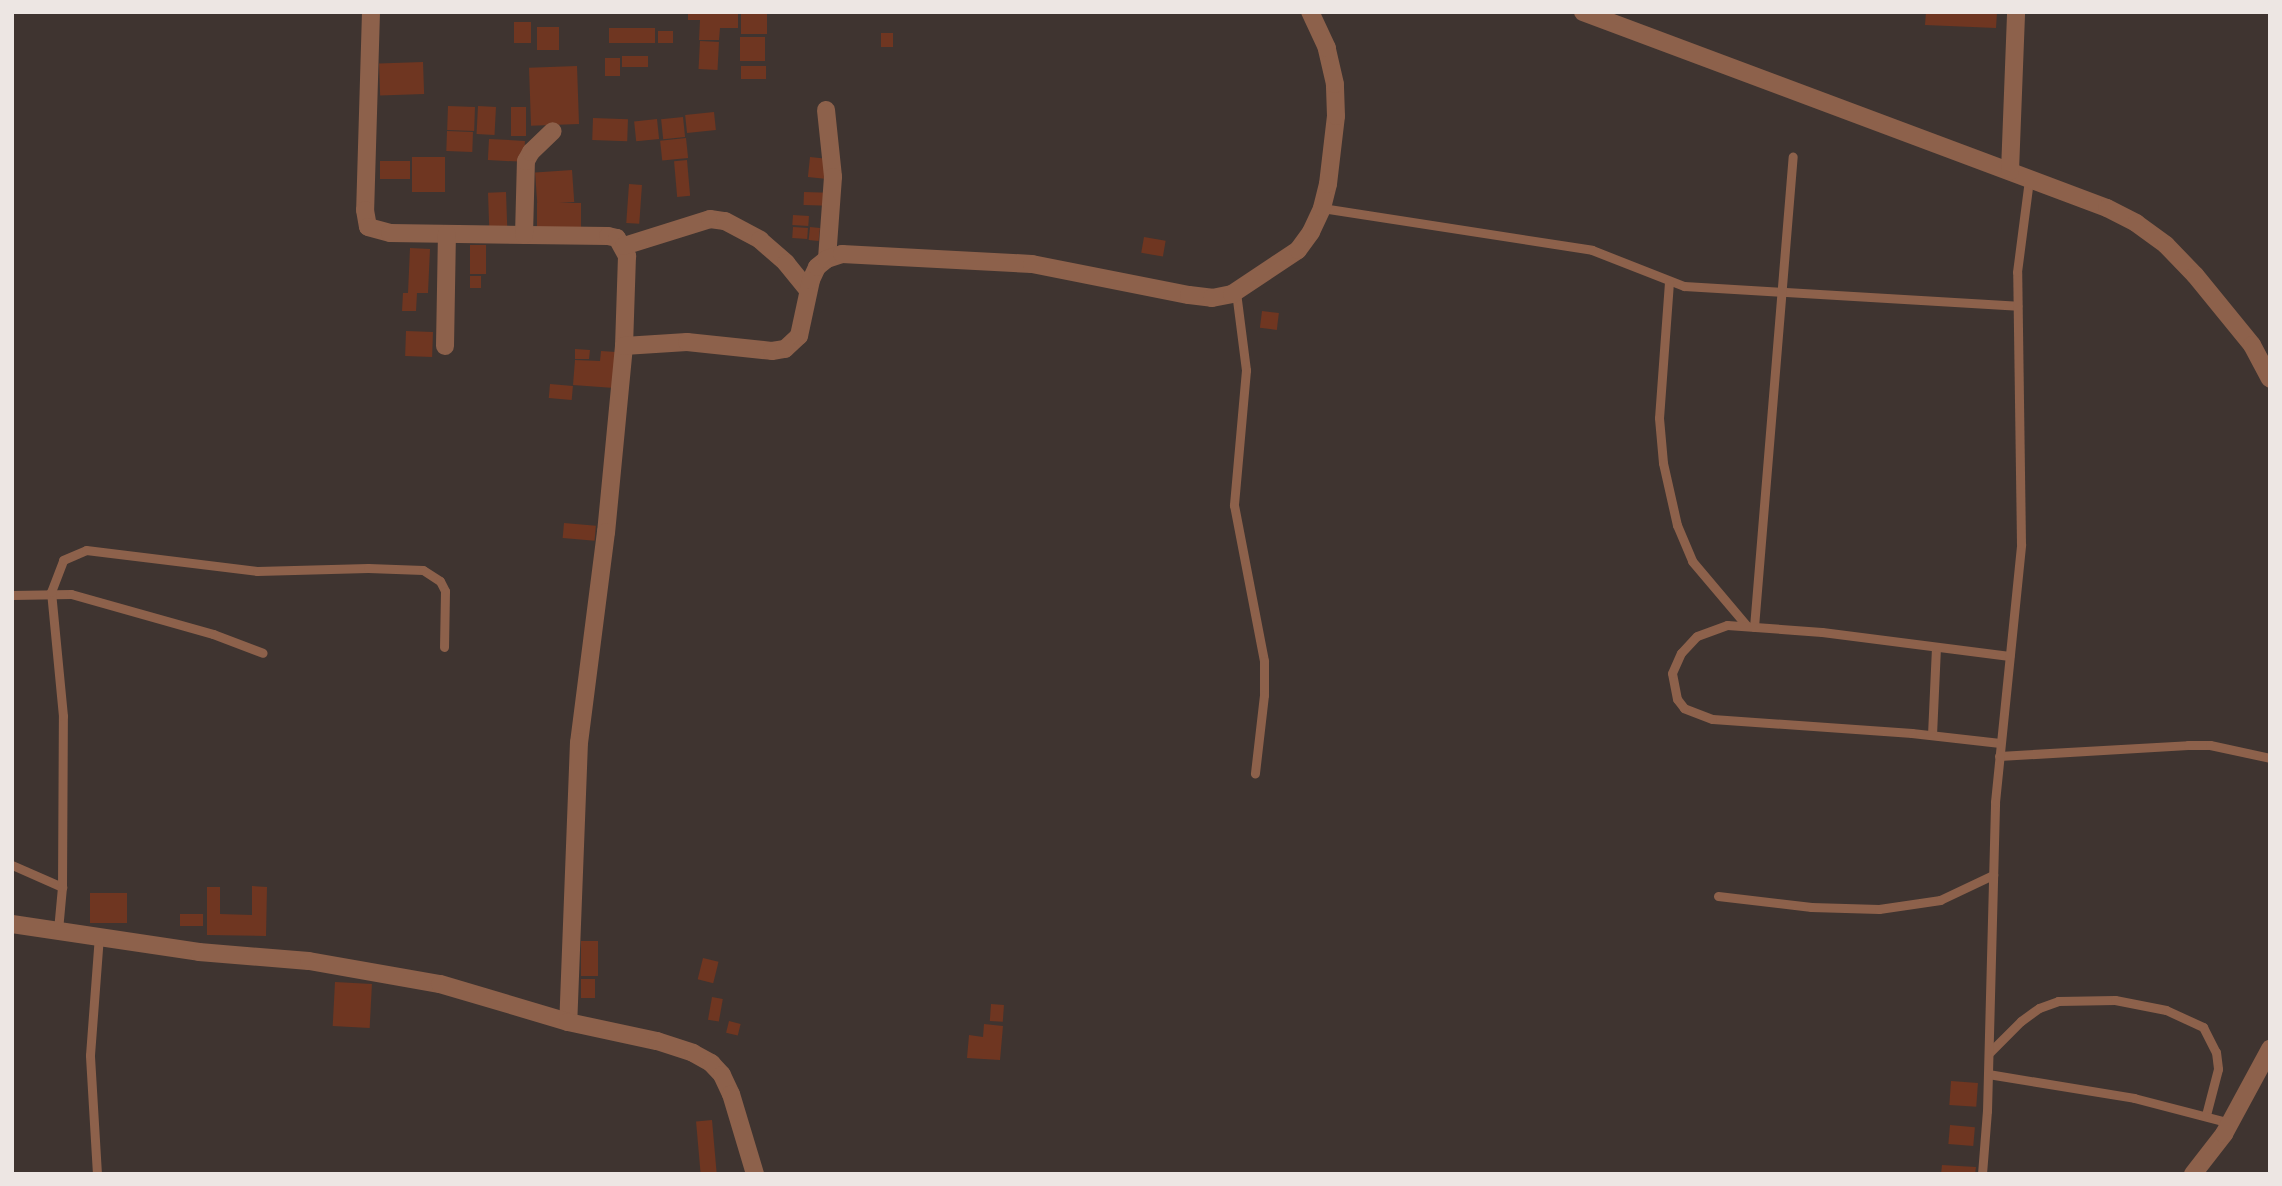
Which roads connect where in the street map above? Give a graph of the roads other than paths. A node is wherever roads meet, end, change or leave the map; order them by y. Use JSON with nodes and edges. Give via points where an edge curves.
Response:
{"nodes":[{"id":1,"x":371,"y":12,"type":"edge"},
{"id":2,"x":1310,"y":12,"type":"edge"},
{"id":3,"x":1583,"y":12,"type":"edge"},
{"id":4,"x":2016,"y":12,"type":"edge"},
{"id":5,"x":826,"y":110,"type":"dead end"},
{"id":6,"x":553,"y":131,"type":"dead end"},
{"id":7,"x":1793,"y":157,"type":"dead end"},
{"id":8,"x":2010,"y":172,"type":"junction"},
{"id":9,"x":2029,"y":179,"type":"junction"},
{"id":10,"x":1322,"y":208,"type":"junction"},
{"id":11,"x":447,"y":234,"type":"junction"},
{"id":12,"x":524,"y":235,"type":"junction"},
{"id":13,"x":624,"y":246,"type":"junction"},
{"id":14,"x":827,"y":259,"type":"junction"},
{"id":15,"x":1669,"y":282,"type":"junction"},
{"id":16,"x":808,"y":290,"type":"junction"},
{"id":17,"x":1236,"y":292,"type":"junction"},
{"id":18,"x":1779,"y":292,"type":"junction"},
{"id":19,"x":2017,"y":306,"type":"junction"},
{"id":20,"x":446,"y":346,"type":"dead end"},
{"id":21,"x":624,"y":346,"type":"junction"},
{"id":22,"x":2270,"y":379,"type":"edge"},
{"id":23,"x":51,"y":592,"type":"junction"},
{"id":24,"x":12,"y":594,"type":"edge"},
{"id":25,"x":1750,"y":626,"type":"junction"},
{"id":26,"x":444,"y":647,"type":"dead end"},
{"id":27,"x":1936,"y":648,"type":"junction"},
{"id":28,"x":263,"y":653,"type":"dead end"},
{"id":29,"x":2010,"y":656,"type":"junction"},
{"id":30,"x":1932,"y":735,"type":"junction"},
{"id":31,"x":2000,"y":743,"type":"junction"},
{"id":32,"x":1999,"y":757,"type":"junction"},
{"id":33,"x":2270,"y":758,"type":"edge"},
{"id":34,"x":1255,"y":773,"type":"dead end"},
{"id":35,"x":12,"y":865,"type":"edge"},
{"id":36,"x":1993,"y":875,"type":"junction"},
{"id":37,"x":62,"y":887,"type":"junction"},
{"id":38,"x":1718,"y":896,"type":"dead end"},
{"id":39,"x":12,"y":924,"type":"edge"},
{"id":40,"x":58,"y":930,"type":"junction"},
{"id":41,"x":99,"y":936,"type":"junction"},
{"id":42,"x":568,"y":1022,"type":"junction"},
{"id":43,"x":2270,"y":1049,"type":"edge"},
{"id":44,"x":1989,"y":1054,"type":"junction"},
{"id":45,"x":1988,"y":1074,"type":"junction"},
{"id":46,"x":2264,"y":1077,"type":"edge"},
{"id":47,"x":2207,"y":1115,"type":"junction"},
{"id":48,"x":2231,"y":1123,"type":"junction"},
{"id":49,"x":97,"y":1174,"type":"edge"},
{"id":50,"x":755,"y":1174,"type":"edge"},
{"id":51,"x":1982,"y":1174,"type":"edge"},
{"id":52,"x":2193,"y":1174,"type":"edge"}],
"edges":[{"from":1,"to":11,"type":"street","via":[[365,220],[378,232]]},
{"from":2,"to":10,"type":"street","via":[[1327,48],[1335,84],[1336,116]]},
{"from":3,"to":8,"type":"street"},
{"from":4,"to":8,"type":"street"},
{"from":5,"to":14,"type":"street","via":[[833,177]]},
{"from":6,"to":12,"type":"street","via":[[526,161]]},
{"from":7,"to":18,"type":"lane"},
{"from":8,"to":9,"type":"street"},
{"from":9,"to":19,"type":"lane","via":[[2020,230]]},
{"from":9,"to":22,"type":"street","via":[[2107,208],[2166,245],[2252,345]]},
{"from":10,"to":15,"type":"lane","via":[[1592,250]]},
{"from":10,"to":17,"type":"street","via":[[1298,250]]},
{"from":11,"to":12,"type":"street"},
{"from":11,"to":20,"type":"street"},
{"from":12,"to":13,"type":"street","via":[[608,236]]},
{"from":13,"to":16,"type":"street","via":[[710,219],[725,221],[760,240]]},
{"from":13,"to":21,"type":"street","via":[[628,271]]},
{"from":14,"to":16,"type":"street","via":[[817,267]]},
{"from":14,"to":17,"type":"street","via":[[866,254],[1032,264],[1212,298]]},
{"from":15,"to":18,"type":"lane"},
{"from":15,"to":25,"type":"lane","via":[[1659,418],[1663,463],[1677,525],[1692,561]]},
{"from":16,"to":21,"type":"street","via":[[799,336],[785,349],[687,342]]},
{"from":17,"to":34,"type":"lane","via":[[1246,370],[1234,505],[1264,661]]},
{"from":18,"to":19,"type":"lane"},
{"from":18,"to":25,"type":"lane"},
{"from":19,"to":29,"type":"lane","via":[[2021,544]]},
{"from":21,"to":42,"type":"street","via":[[579,741]]},
{"from":23,"to":24,"type":"lane"},
{"from":23,"to":26,"type":"lane","via":[[63,560],[86,550],[257,571],[423,570],[440,581],[445,592]]},
{"from":23,"to":28,"type":"lane","via":[[111,604]]},
{"from":23,"to":37,"type":"lane","via":[[63,716]]},
{"from":25,"to":27,"type":"lane"},
{"from":25,"to":30,"type":"lane","via":[[1711,628],[1681,653],[1672,673],[1673,688],[1684,708],[1730,721]]},
{"from":27,"to":29,"type":"lane"},
{"from":27,"to":30,"type":"lane"},
{"from":29,"to":31,"type":"lane"},
{"from":30,"to":31,"type":"lane"},
{"from":31,"to":32,"type":"lane"},
{"from":32,"to":33,"type":"lane","via":[[2188,744]]},
{"from":32,"to":36,"type":"lane"},
{"from":35,"to":37,"type":"lane"},
{"from":36,"to":38,"type":"lane","via":[[1940,900],[1879,909]]},
{"from":36,"to":44,"type":"lane"},
{"from":37,"to":40,"type":"lane"},
{"from":39,"to":40,"type":"street"},
{"from":40,"to":41,"type":"street"},
{"from":41,"to":42,"type":"street","via":[[352,968],[440,984]]},
{"from":41,"to":49,"type":"lane","via":[[90,1055]]},
{"from":42,"to":50,"type":"street","via":[[657,1041],[711,1063],[731,1094]]},
{"from":43,"to":46,"type":"street"},
{"from":44,"to":45,"type":"lane"},
{"from":44,"to":47,"type":"lane","via":[[2021,1021],[2059,1001],[2115,1000],[2166,1010],[2203,1027],[2213,1044],[2218,1069]]},
{"from":45,"to":47,"type":"lane"},
{"from":45,"to":51,"type":"lane"},
{"from":46,"to":48,"type":"street"},
{"from":47,"to":48,"type":"lane"},
{"from":48,"to":52,"type":"street"}]}
